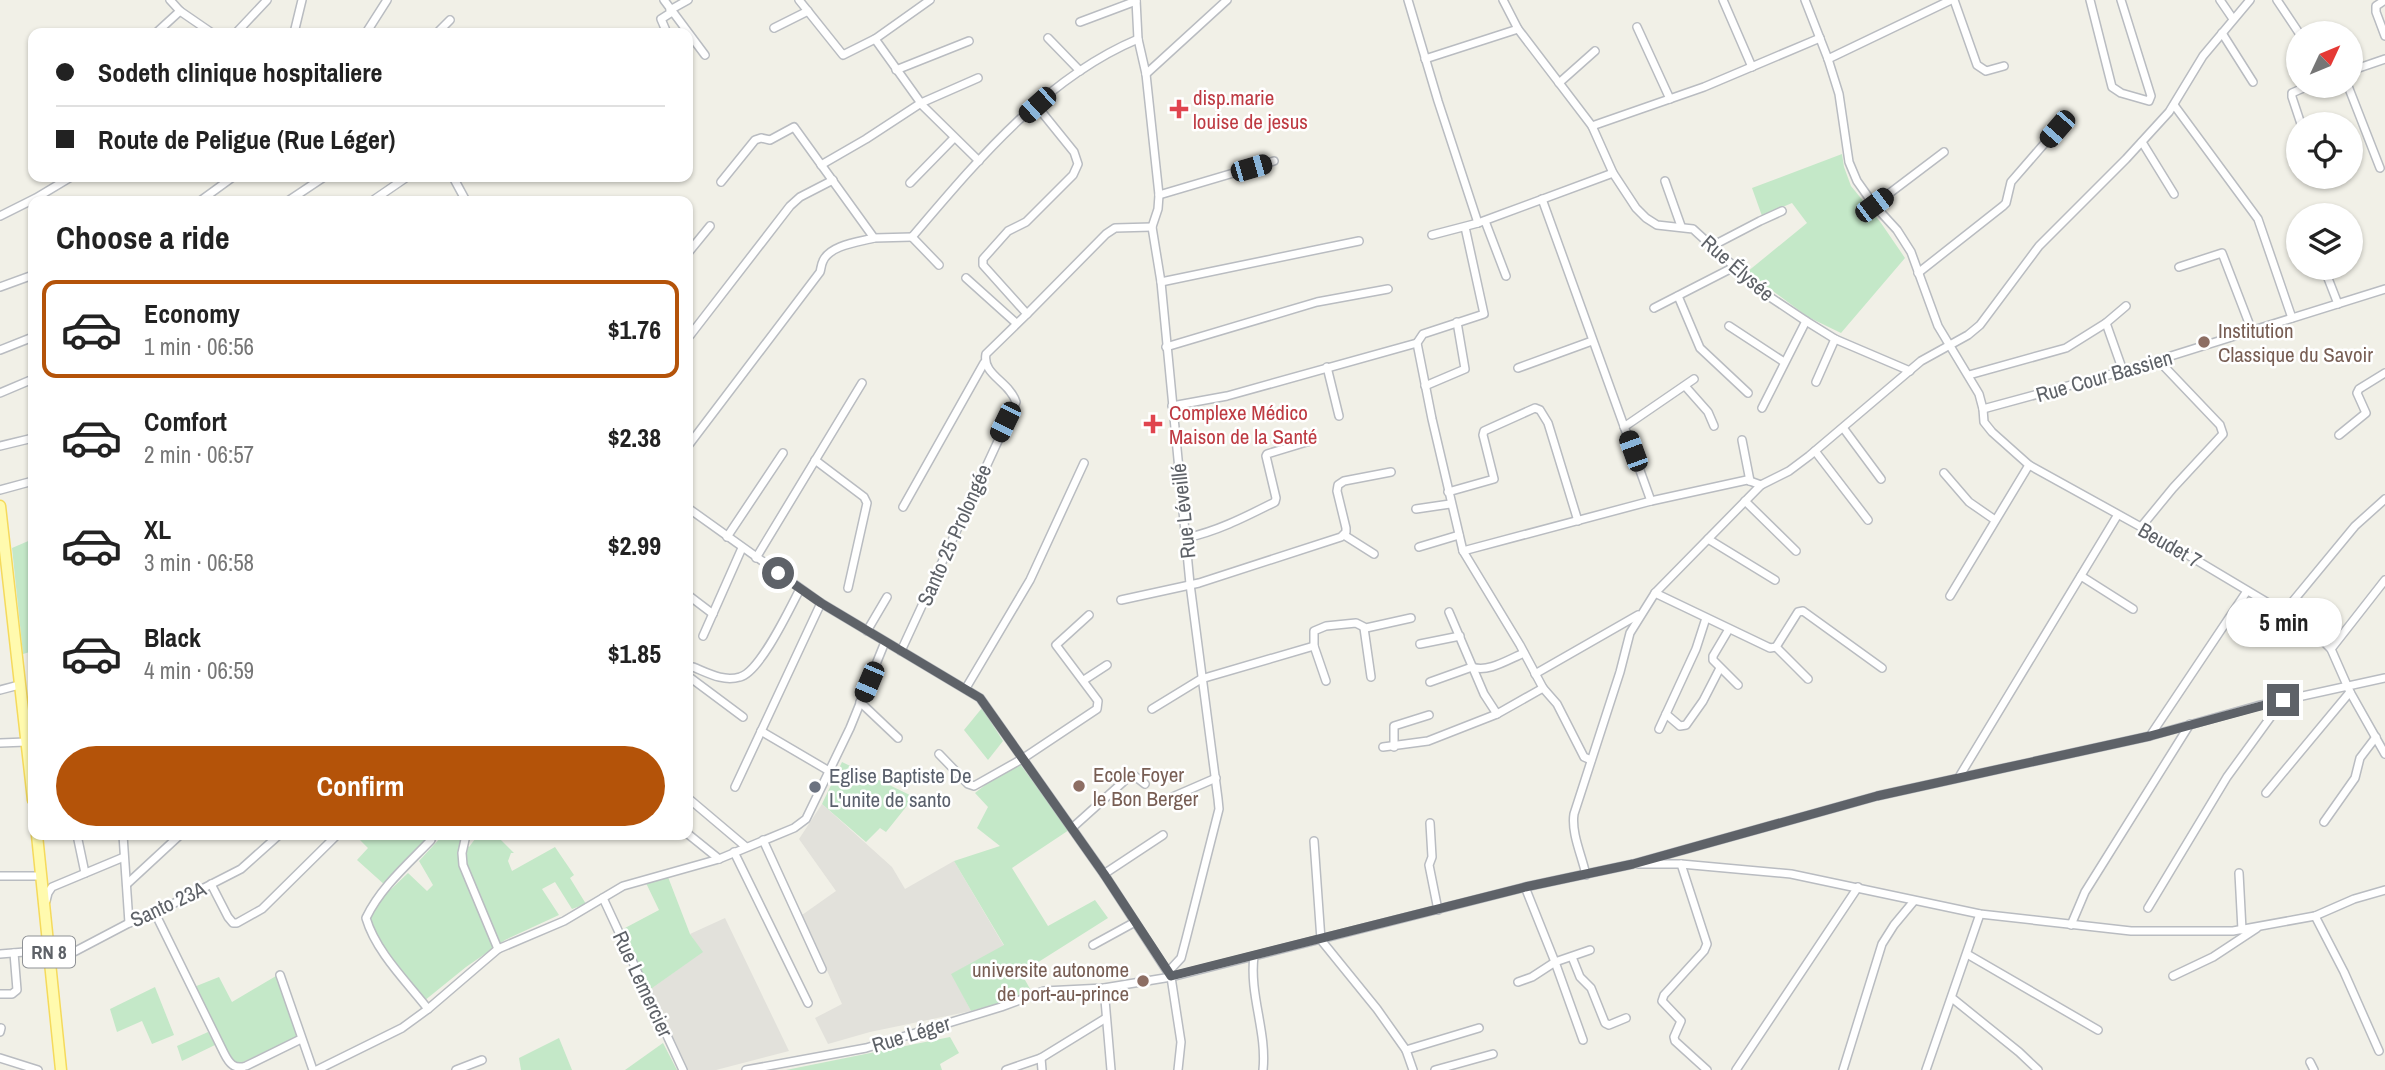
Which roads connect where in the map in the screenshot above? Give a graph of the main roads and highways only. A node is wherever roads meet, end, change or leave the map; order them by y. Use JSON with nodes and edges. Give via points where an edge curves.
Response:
{"nodes":[{"id":1,"x":0,"y":506,"type":"edge"},
{"id":2,"x":1,"y":525,"type":"edge"},
{"id":3,"x":28,"y":737,"type":"edge"},
{"id":4,"x":38,"y":840,"type":"edge"},
{"id":5,"x":61,"y":1070,"type":"edge"}],
"edges":[{"from":1,"to":2,"type":"main road"},
{"from":2,"to":3,"type":"main road"},
{"from":4,"to":5,"type":"main road","number":"RN 8"}]}
